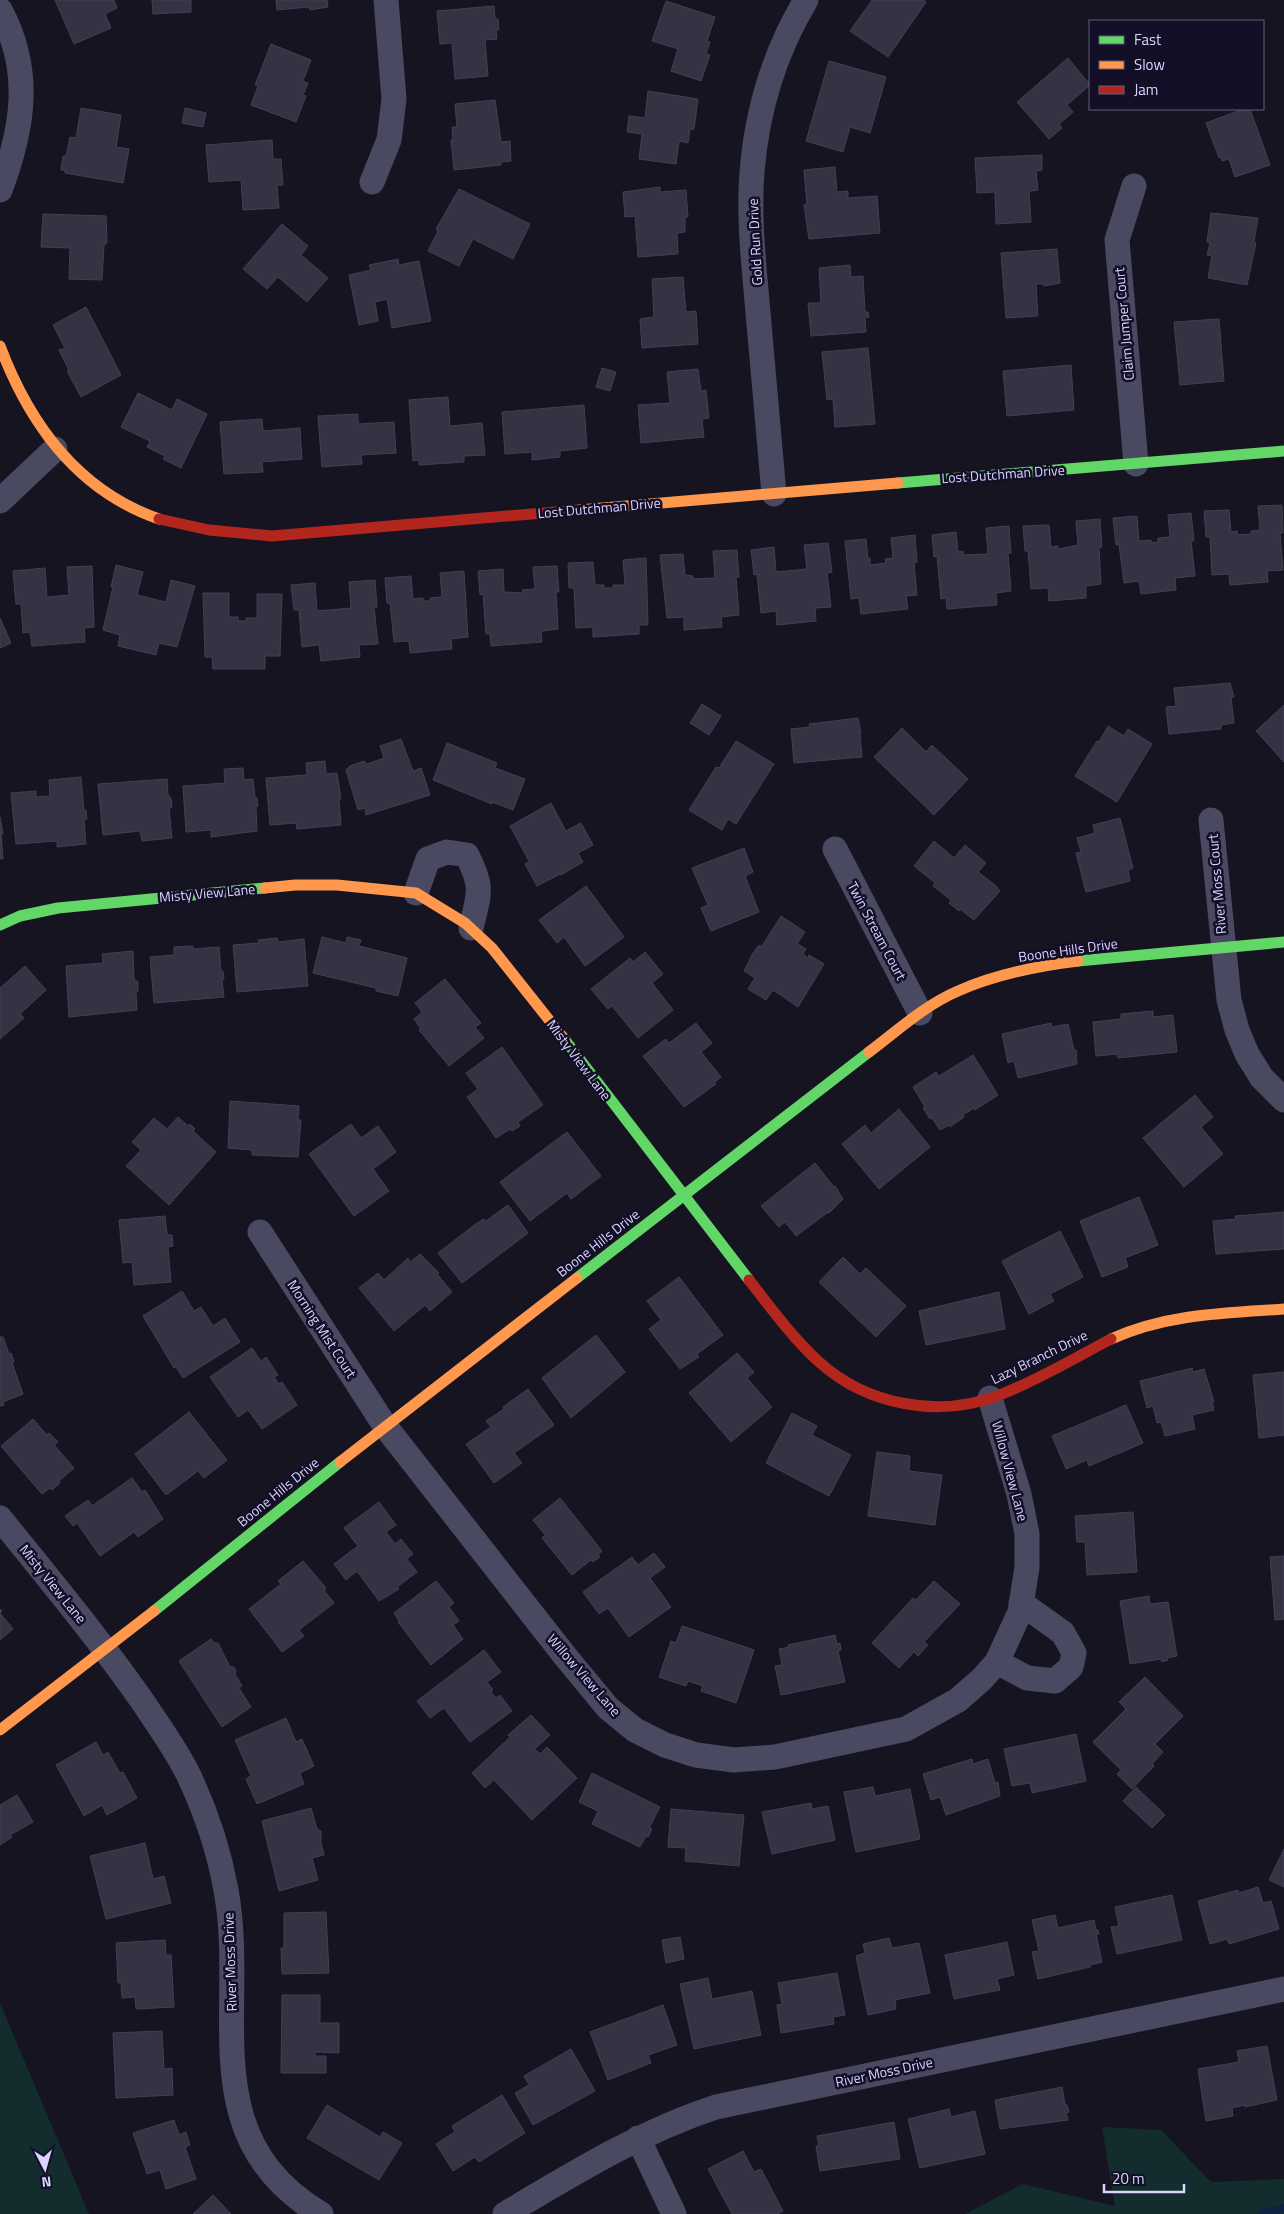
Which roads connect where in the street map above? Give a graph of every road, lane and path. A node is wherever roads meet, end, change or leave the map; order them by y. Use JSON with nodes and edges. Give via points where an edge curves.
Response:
{"nodes":[{"id":1,"x":386,"y":0,"type":"edge"},
{"id":2,"x":806,"y":0,"type":"edge"},
{"id":3,"x":0,"y":10,"type":"edge"},
{"id":4,"x":372,"y":182,"type":"dead end"},
{"id":5,"x":1134,"y":186,"type":"dead end"},
{"id":6,"x":0,"y":190,"type":"edge"},
{"id":7,"x":0,"y":346,"type":"edge"},
{"id":8,"x":55,"y":449,"type":"junction"},
{"id":9,"x":1284,"y":451,"type":"edge"},
{"id":10,"x":1136,"y":464,"type":"junction"},
{"id":11,"x":774,"y":494,"type":"junction"},
{"id":12,"x":0,"y":501,"type":"edge"},
{"id":13,"x":1212,"y":820,"type":"dead end"},
{"id":14,"x":834,"y":849,"type":"dead end"},
{"id":15,"x":416,"y":893,"type":"junction"},
{"id":16,"x":0,"y":925,"type":"edge"},
{"id":17,"x":471,"y":928,"type":"junction"},
{"id":18,"x":1284,"y":942,"type":"edge"},
{"id":19,"x":1223,"y":948,"type":"junction"},
{"id":20,"x":920,"y":1013,"type":"junction"},
{"id":21,"x":1284,"y":1100,"type":"edge"},
{"id":22,"x":683,"y":1196,"type":"junction"},
{"id":23,"x":260,"y":1232,"type":"dead end"},
{"id":24,"x":1284,"y":1309,"type":"edge"},
{"id":25,"x":990,"y":1398,"type":"junction"},
{"id":26,"x":385,"y":1426,"type":"junction"},
{"id":27,"x":0,"y":1518,"type":"edge"},
{"id":28,"x":1021,"y":1603,"type":"junction"},
{"id":29,"x":106,"y":1649,"type":"junction"},
{"id":30,"x":997,"y":1662,"type":"junction"},
{"id":31,"x":0,"y":1730,"type":"edge"},
{"id":32,"x":1284,"y":1988,"type":"edge"},
{"id":33,"x":638,"y":2138,"type":"junction"},
{"id":34,"x":321,"y":2214,"type":"edge"},
{"id":35,"x":505,"y":2214,"type":"edge"},
{"id":36,"x":674,"y":2214,"type":"edge"}],
"edges":[{"from":1,"to":4,"type":"street","via":[[394,99],[389,140]]},
{"from":2,"to":11,"type":"street","name":"Gold Run Drive","via":[[775,61],[760,114],[752,173],[755,261]]},
{"from":3,"to":6,"type":"street","via":[[13,42],[20,76],[21,105],[18,134]]},
{"from":5,"to":10,"type":"street","name":"Claim Jumper Court","via":[[1117,240]]},
{"from":7,"to":8,"type":"street","name":"Lost Dutchman Drive","via":[[9,373],[30,413]]},
{"from":8,"to":11,"type":"street","name":"Lost Dutchman Drive","via":[[111,496],[147,515],[224,534],[272,536]]},
{"from":8,"to":12,"type":"street"},
{"from":9,"to":10,"type":"street","name":"Lost Dutchman Drive"},
{"from":10,"to":11,"type":"street","name":"Lost Dutchman Drive"},
{"from":13,"to":19,"type":"street","name":"River Moss Court"},
{"from":14,"to":20,"type":"street","name":"Twin Stream Court"},
{"from":15,"to":16,"type":"street","name":"Misty View Lane","via":[[345,885],[295,885],[58,908],[20,916]]},
{"from":15,"to":17,"type":"street","name":"Misty View Lane"},
{"from":15,"to":17,"type":"street","via":[[428,859],[447,852],[467,855],[478,876],[480,889]]},
{"from":17,"to":22,"type":"street","name":"Misty View Lane","via":[[518,980]]},
{"from":18,"to":19,"type":"street","name":"Boone Hills Drive"},
{"from":19,"to":20,"type":"street","name":"Boone Hills Drive","via":[[1038,966],[957,991]]},
{"from":19,"to":21,"type":"street","via":[[1229,1000],[1246,1054],[1262,1078]]},
{"from":20,"to":22,"type":"street","name":"Boone Hills Drive"},
{"from":22,"to":25,"type":"street","name":"Lazy Branch Drive","via":[[804,1347],[830,1371],[857,1388],[894,1403],[926,1407],[960,1406]]},
{"from":22,"to":26,"type":"street","name":"Boone Hills Drive"},
{"from":23,"to":26,"type":"street","name":"Morning Mist Court"},
{"from":24,"to":25,"type":"street","name":"Lazy Branch Drive","via":[[1170,1319],[1134,1329]]},
{"from":25,"to":28,"type":"street","name":"Willow View Lane","via":[[1019,1494],[1027,1534],[1027,1567]]},
{"from":26,"to":29,"type":"street","name":"Boone Hills Drive"},
{"from":26,"to":30,"type":"street","name":"Willow View Lane","via":[[608,1708],[635,1730],[665,1745],[696,1755],[734,1760],[775,1757],[906,1729],[958,1700]]},
{"from":27,"to":29,"type":"street","name":"Misty View Lane"},
{"from":28,"to":30,"type":"street","name":"Willow View Lane"},
{"from":28,"to":30,"type":"street","via":[[1063,1633],[1074,1652],[1071,1667],[1055,1681],[1027,1678]]},
{"from":29,"to":31,"type":"street","name":"Boone Hills Drive"},
{"from":29,"to":34,"type":"street","name":"River Moss Drive","via":[[188,1774],[216,1848],[231,1928],[233,2080],[241,2118],[273,2174],[304,2204]]},
{"from":32,"to":33,"type":"street","name":"River Moss Drive","via":[[716,2107],[676,2120]]},
{"from":33,"to":35,"type":"street","name":"River Moss Drive"},
{"from":33,"to":36,"type":"street"}]}
